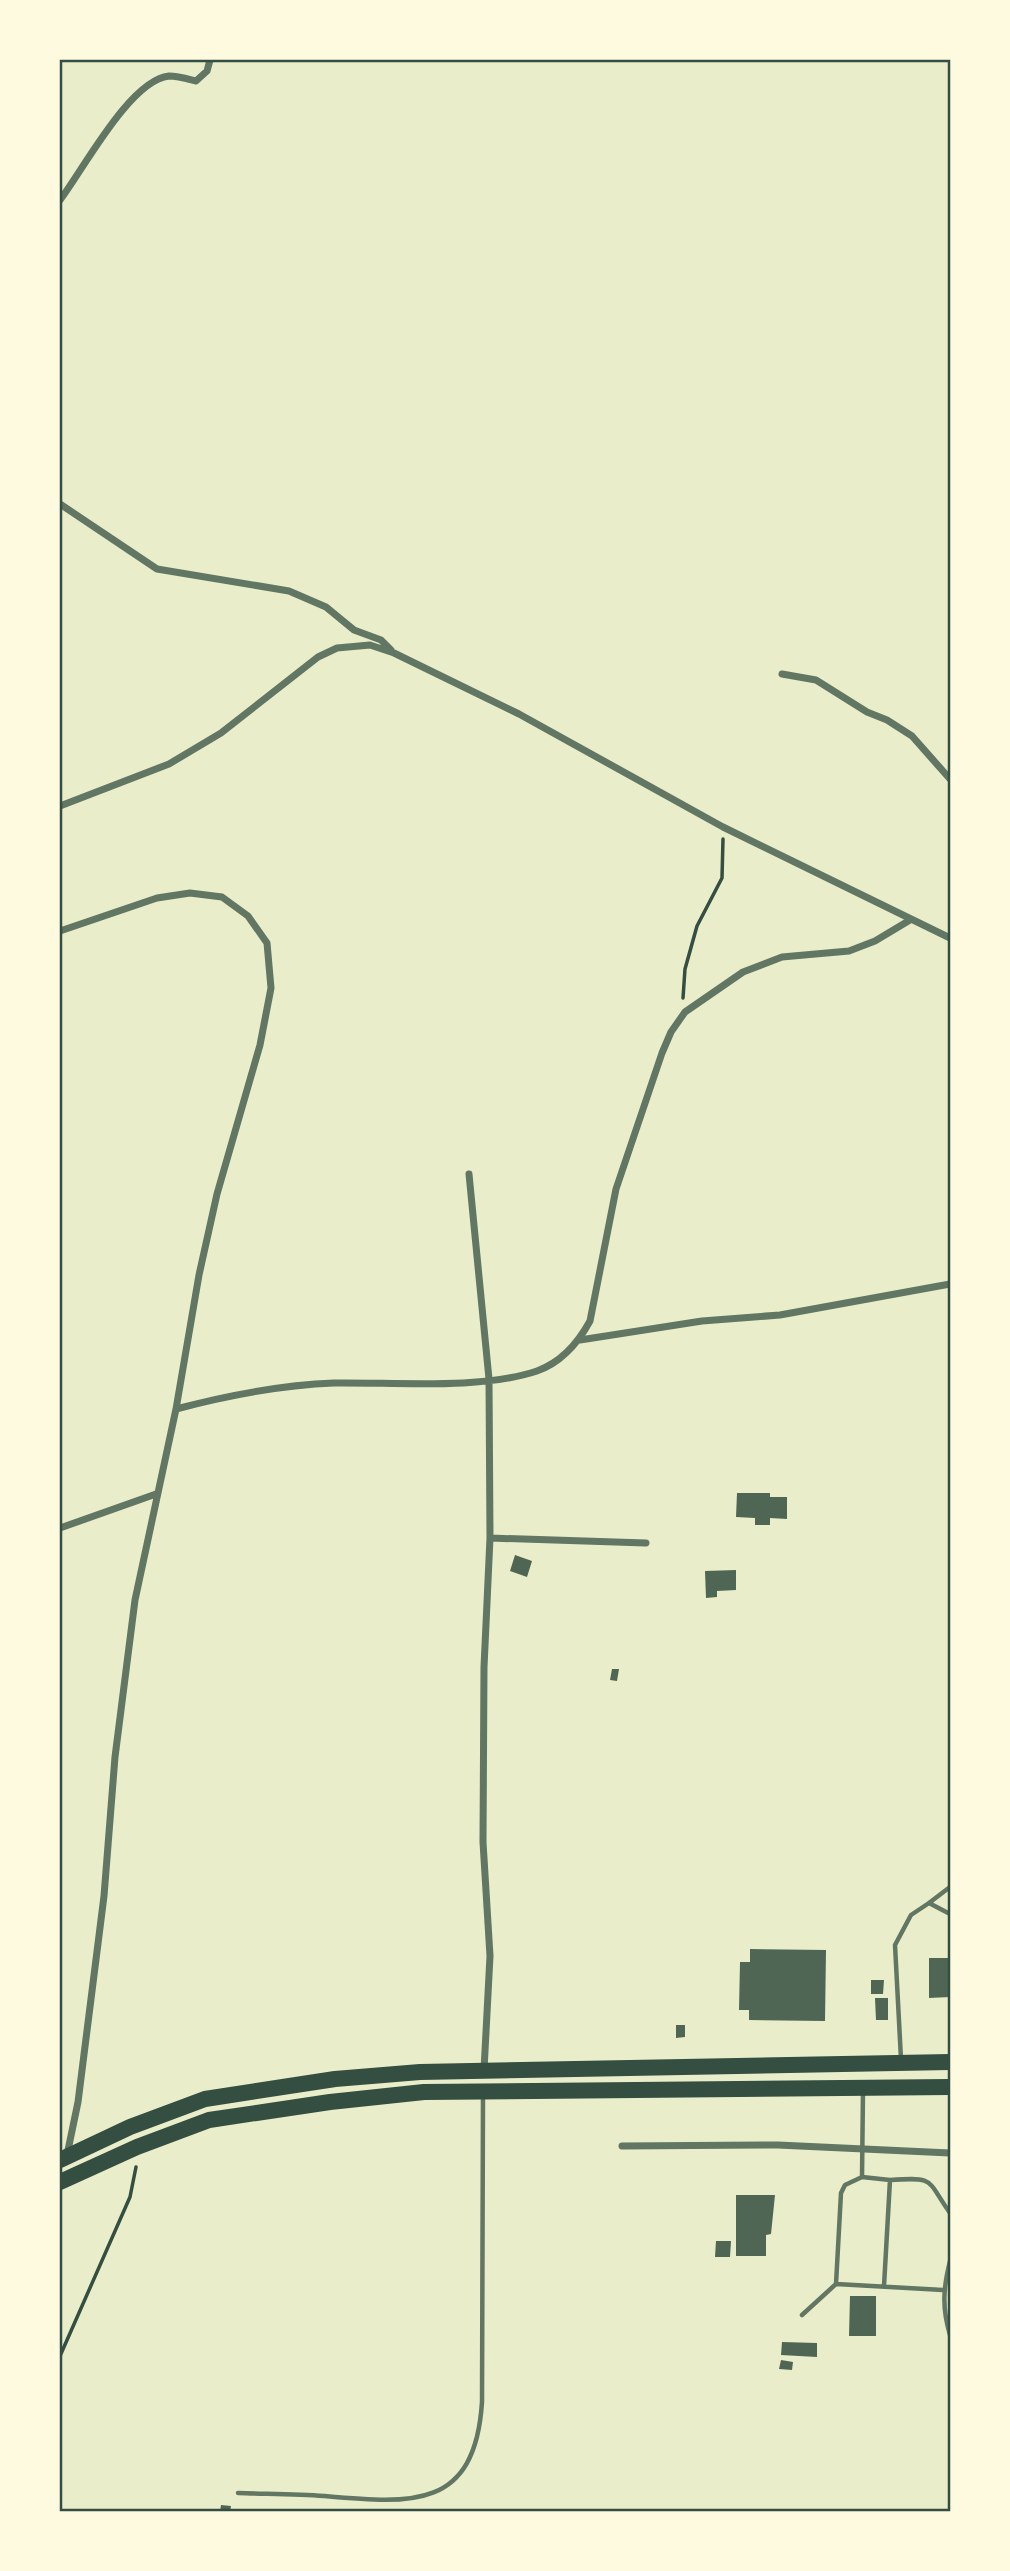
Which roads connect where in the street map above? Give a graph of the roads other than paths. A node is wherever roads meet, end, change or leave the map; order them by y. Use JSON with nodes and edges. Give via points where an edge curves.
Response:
{"nodes":[{"id":1,"x":210,"y":60,"type":"edge"},
{"id":2,"x":60,"y":200,"type":"edge"},
{"id":3,"x":60,"y":504,"type":"edge"},
{"id":4,"x":394,"y":653,"type":"junction"},
{"id":5,"x":782,"y":674,"type":"dead end"},
{"id":6,"x":950,"y":779,"type":"edge"},
{"id":7,"x":60,"y":806,"type":"edge"},
{"id":8,"x":910,"y":920,"type":"junction"},
{"id":9,"x":60,"y":930,"type":"edge"},
{"id":10,"x":950,"y":938,"type":"edge"},
{"id":11,"x":469,"y":1174,"type":"dead end"},
{"id":12,"x":950,"y":1284,"type":"edge"},
{"id":13,"x":580,"y":1340,"type":"junction"},
{"id":14,"x":489,"y":1379,"type":"junction"},
{"id":15,"x":176,"y":1409,"type":"junction"},
{"id":16,"x":156,"y":1494,"type":"junction"},
{"id":17,"x":60,"y":1528,"type":"edge"},
{"id":18,"x":490,"y":1538,"type":"junction"},
{"id":19,"x":646,"y":1543,"type":"dead end"},
{"id":20,"x":950,"y":1887,"type":"edge"},
{"id":21,"x":929,"y":1903,"type":"junction"},
{"id":22,"x":950,"y":1914,"type":"edge"},
{"id":23,"x":950,"y":2062,"type":"edge"},
{"id":24,"x":901,"y":2064,"type":"junction"},
{"id":25,"x":485,"y":2070,"type":"junction"},
{"id":26,"x":950,"y":2087,"type":"edge"},
{"id":27,"x":863,"y":2090,"type":"junction"},
{"id":28,"x":483,"y":2094,"type":"junction"},
{"id":29,"x":622,"y":2146,"type":"dead end"},
{"id":30,"x":862,"y":2148,"type":"junction"},
{"id":31,"x":950,"y":2153,"type":"edge"},
{"id":32,"x":63,"y":2158,"type":"edge"},
{"id":33,"x":862,"y":2177,"type":"junction"},
{"id":34,"x":890,"y":2180,"type":"junction"},
{"id":35,"x":60,"y":2182,"type":"edge"},
{"id":36,"x":950,"y":2213,"type":"edge"},
{"id":37,"x":950,"y":2261,"type":"edge"},
{"id":38,"x":836,"y":2284,"type":"junction"},
{"id":39,"x":884,"y":2286,"type":"junction"},
{"id":40,"x":943,"y":2290,"type":"junction"},
{"id":41,"x":802,"y":2315,"type":"dead end"},
{"id":42,"x":950,"y":2335,"type":"edge"},
{"id":43,"x":238,"y":2493,"type":"dead end"}],
"edges":[{"from":1,"to":2,"type":"street","via":[[207,71],[196,81],[169,76],[152,82],[127,104]]},
{"from":3,"to":4,"type":"street","via":[[157,569],[289,591],[326,607]]},
{"from":4,"to":7,"type":"street","via":[[362,645],[337,648],[318,657],[196,750]]},
{"from":4,"to":8,"type":"street"},
{"from":5,"to":6,"type":"street","via":[[817,680],[887,720],[912,736]]},
{"from":8,"to":10,"type":"street"},
{"from":8,"to":13,"type":"street","via":[[849,951],[765,962],[685,1012],[662,1054],[623,1166],[596,1302]]},
{"from":9,"to":15,"type":"street","via":[[158,898],[190,893],[222,897],[248,916],[267,943],[271,988],[260,1045],[217,1194]]},
{"from":11,"to":14,"type":"street"},
{"from":12,"to":13,"type":"street","via":[[779,1315],[702,1321]]},
{"from":13,"to":14,"type":"street","via":[[561,1359],[537,1371]]},
{"from":14,"to":15,"type":"street","via":[[294,1385]]},
{"from":14,"to":18,"type":"street"},
{"from":15,"to":16,"type":"street"},
{"from":16,"to":17,"type":"street"},
{"from":16,"to":32,"type":"street","via":[[124,1681],[78,2102]]},
{"from":18,"to":19,"type":"street"},
{"from":18,"to":25,"type":"street","via":[[484,1667],[483,1842],[490,1956]]},
{"from":20,"to":21,"type":"lane"},
{"from":21,"to":22,"type":"lane"},
{"from":21,"to":24,"type":"lane","via":[[911,1915],[895,1945]]},
{"from":23,"to":24,"type":"highway"},
{"from":24,"to":25,"type":"highway"},
{"from":25,"to":32,"type":"highway","via":[[335,2079],[205,2099]]},
{"from":26,"to":27,"type":"highway"},
{"from":27,"to":28,"type":"highway"},
{"from":27,"to":30,"type":"lane"},
{"from":28,"to":35,"type":"highway","via":[[424,2092],[209,2120]]},
{"from":28,"to":43,"type":"lane","via":[[482,2402],[480,2435],[471,2460],[433,2494],[401,2501]]},
{"from":29,"to":30,"type":"street"},
{"from":30,"to":31,"type":"street"},
{"from":30,"to":33,"type":"lane"},
{"from":33,"to":34,"type":"lane"},
{"from":33,"to":38,"type":"lane","via":[[845,2185],[841,2193]]},
{"from":34,"to":36,"type":"lane","via":[[923,2177]]},
{"from":34,"to":39,"type":"lane"},
{"from":37,"to":40,"type":"lane"},
{"from":38,"to":39,"type":"lane"},
{"from":38,"to":41,"type":"lane"},
{"from":39,"to":40,"type":"lane"},
{"from":40,"to":42,"type":"lane"}]}
